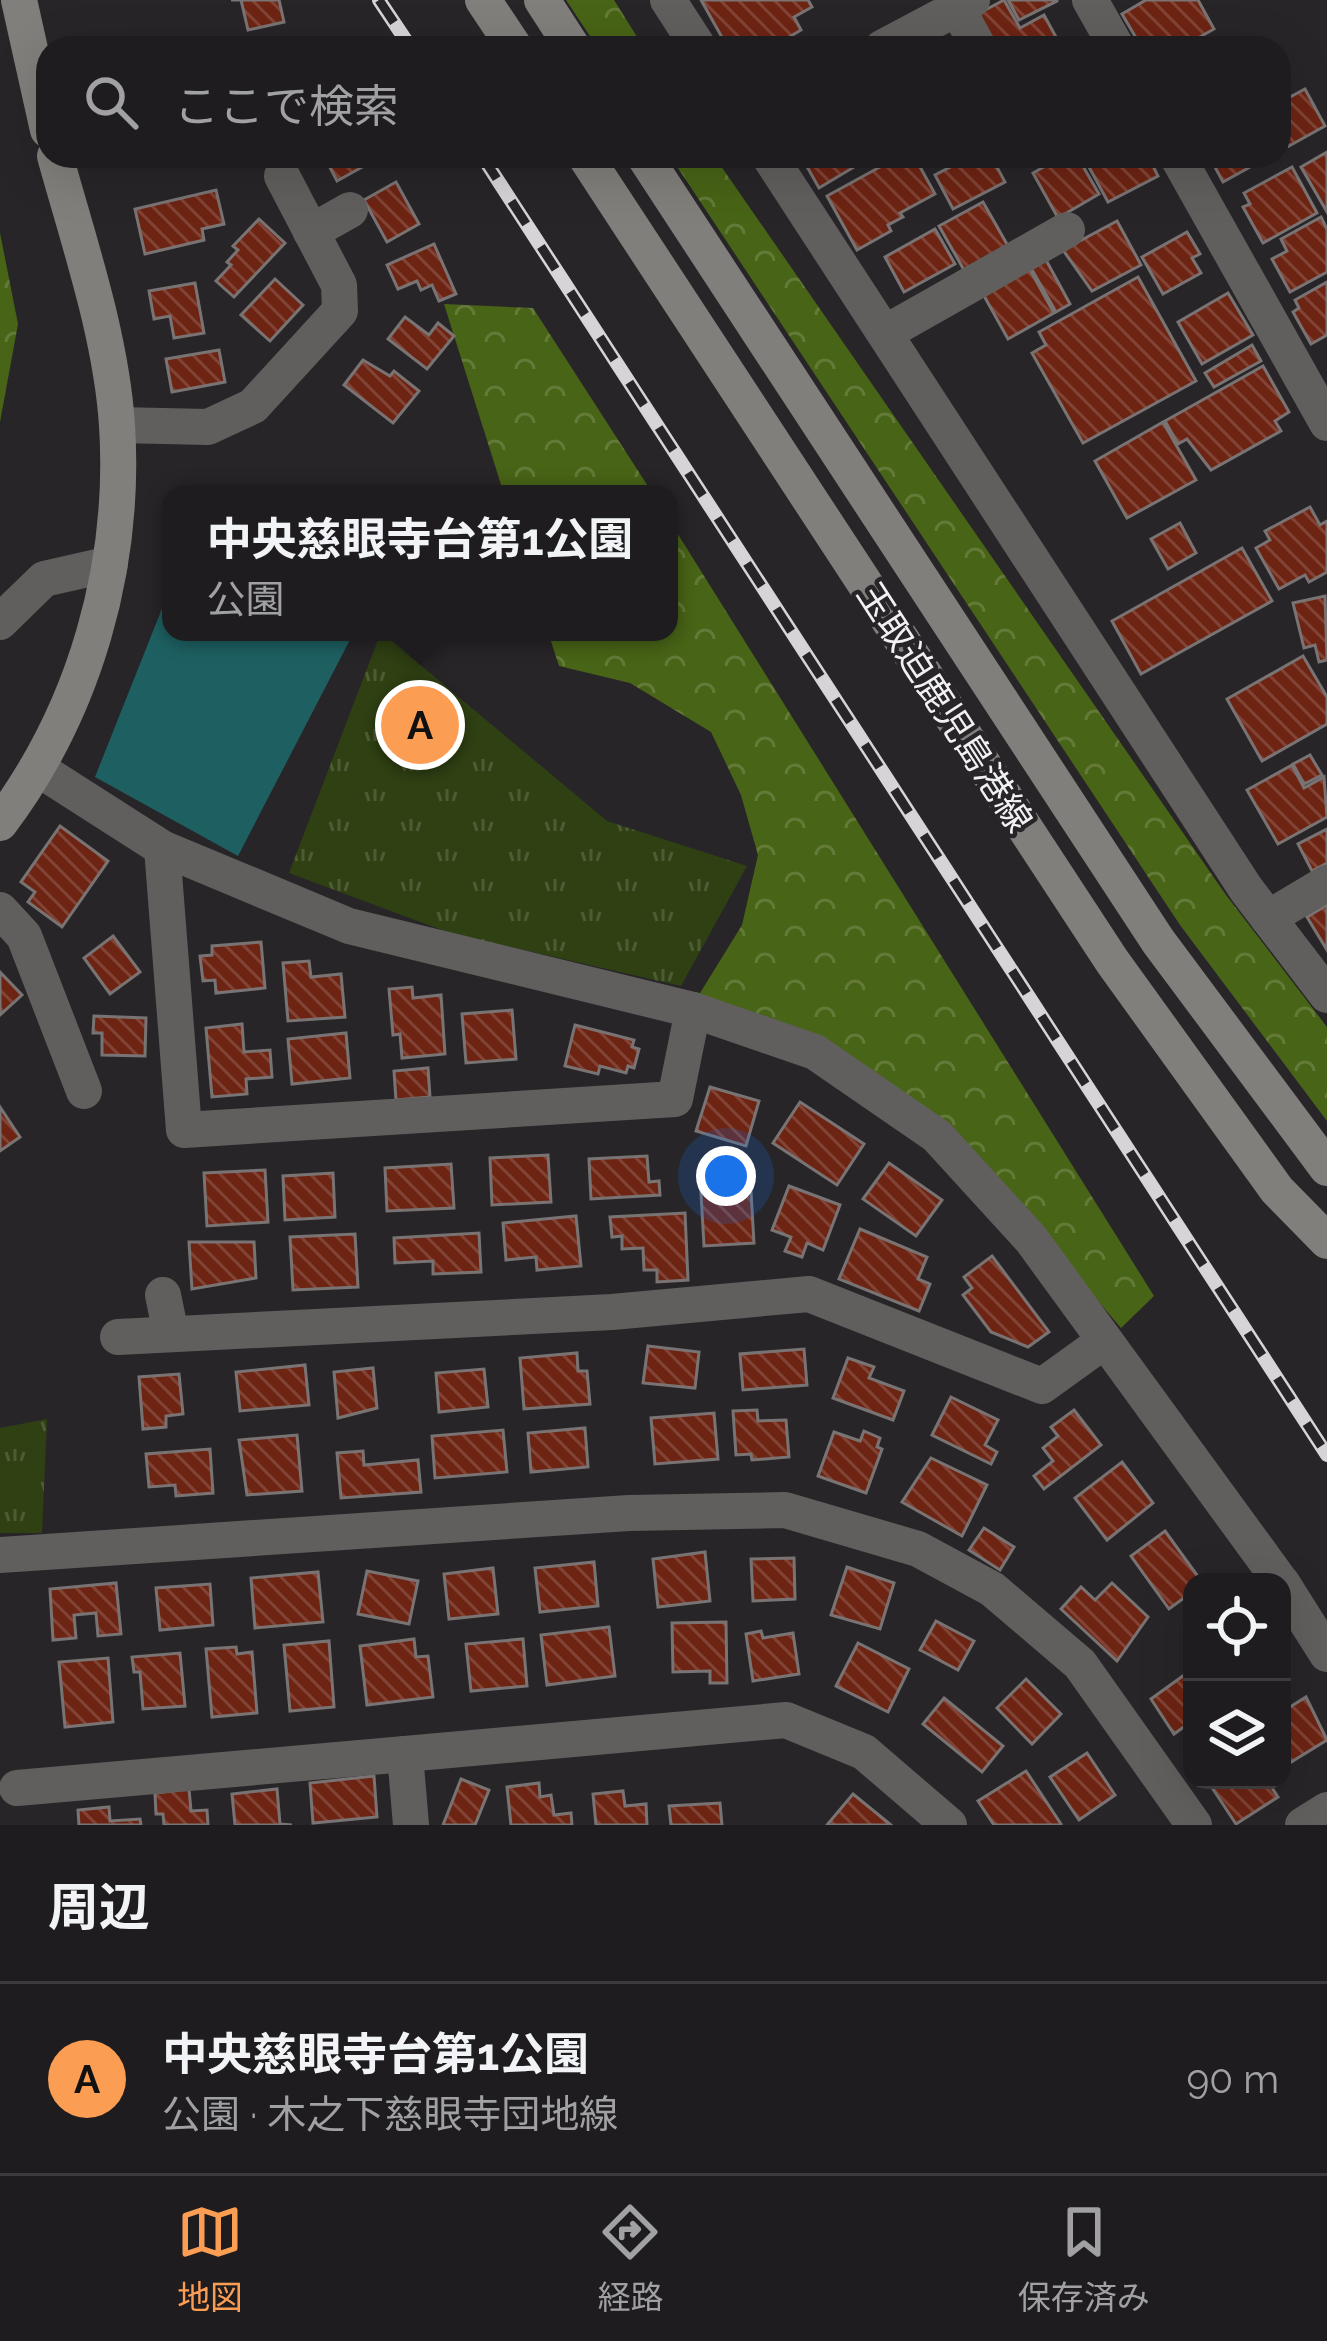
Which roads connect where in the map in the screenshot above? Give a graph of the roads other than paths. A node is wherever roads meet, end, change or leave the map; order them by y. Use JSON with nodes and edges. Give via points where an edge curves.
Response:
{"nodes":[{"id":1,"x":19,"y":0,"type":"edge"},
{"id":2,"x":483,"y":0,"type":"edge"},
{"id":3,"x":542,"y":0,"type":"edge"},
{"id":4,"x":668,"y":0,"type":"edge"},
{"id":5,"x":1090,"y":0,"type":"edge"},
{"id":6,"x":964,"y":4,"type":"edge"},
{"id":7,"x":506,"y":36,"type":"edge"},
{"id":8,"x":565,"y":36,"type":"edge"},
{"id":9,"x":691,"y":36,"type":"edge"},
{"id":10,"x":905,"y":36,"type":"edge"},
{"id":11,"x":975,"y":36,"type":"edge"},
{"id":12,"x":1110,"y":36,"type":"edge"},
{"id":13,"x":36,"y":76,"type":"edge"},
{"id":14,"x":58,"y":168,"type":"edge"},
{"id":15,"x":593,"y":168,"type":"edge"},
{"id":16,"x":652,"y":168,"type":"edge"},
{"id":17,"x":777,"y":168,"type":"edge"},
{"id":18,"x":1185,"y":168,"type":"edge"},
{"id":19,"x":282,"y":176,"type":"dead end"},
{"id":20,"x":350,"y":210,"type":"dead end"},
{"id":21,"x":1067,"y":230,"type":"dead end"},
{"id":22,"x":311,"y":232,"type":"junction"},
{"id":23,"x":884,"y":333,"type":"junction"},
{"id":24,"x":1327,"y":423,"type":"edge"},
{"id":25,"x":117,"y":424,"type":"junction"},
{"id":26,"x":110,"y":564,"type":"junction"},
{"id":27,"x":0,"y":622,"type":"edge"},
{"id":28,"x":37,"y":768,"type":"junction"},
{"id":29,"x":0,"y":823,"type":"edge"},
{"id":30,"x":162,"y":848,"type":"junction"},
{"id":31,"x":1327,"y":883,"type":"edge"},
{"id":32,"x":0,"y":910,"type":"edge"},
{"id":33,"x":1268,"y":918,"type":"junction"},
{"id":34,"x":1327,"y":995,"type":"edge"},
{"id":35,"x":693,"y":1010,"type":"junction"},
{"id":36,"x":84,"y":1091,"type":"dead end"},
{"id":37,"x":1327,"y":1168,"type":"edge"},
{"id":38,"x":1327,"y":1241,"type":"edge"},
{"id":39,"x":163,"y":1295,"type":"dead end"},
{"id":40,"x":171,"y":1334,"type":"junction"},
{"id":41,"x":118,"y":1337,"type":"dead end"},
{"id":42,"x":1103,"y":1342,"type":"junction"},
{"id":43,"x":0,"y":1555,"type":"edge"},
{"id":44,"x":1274,"y":1573,"type":"edge"},
{"id":45,"x":1291,"y":1598,"type":"edge"},
{"id":46,"x":1327,"y":1654,"type":"edge"},
{"id":47,"x":406,"y":1754,"type":"junction"},
{"id":48,"x":16,"y":1788,"type":"dead end"},
{"id":49,"x":1327,"y":1810,"type":"edge"},
{"id":50,"x":411,"y":1825,"type":"edge"},
{"id":51,"x":949,"y":1825,"type":"edge"},
{"id":52,"x":1194,"y":1825,"type":"edge"},
{"id":53,"x":1303,"y":1825,"type":"edge"}],
"edges":[{"from":1,"to":13,"type":"main road"},
{"from":2,"to":7,"type":"main road"},
{"from":3,"to":8,"type":"main road"},
{"from":4,"to":9,"type":"street"},
{"from":5,"to":12,"type":"street"},
{"from":6,"to":10,"type":"street"},
{"from":6,"to":11,"type":"street"},
{"from":14,"to":25,"type":"main road"},
{"from":15,"to":38,"type":"main road","name":"玉取迫鹿児島港線","via":[[1112,961],[1277,1190]]},
{"from":16,"to":37,"type":"main road","name":"玉取迫鹿児島港線","via":[[1158,941]]},
{"from":17,"to":23,"type":"street"},
{"from":18,"to":24,"type":"street"},
{"from":19,"to":22,"type":"street"},
{"from":20,"to":22,"type":"street"},
{"from":21,"to":23,"type":"street"},
{"from":22,"to":25,"type":"street","via":[[339,285],[340,311],[253,406],[208,427]]},
{"from":23,"to":33,"type":"street"},
{"from":25,"to":26,"type":"main road"},
{"from":26,"to":27,"type":"street","via":[[44,579]]},
{"from":26,"to":28,"type":"main road","via":[[82,671]]},
{"from":28,"to":29,"type":"main road"},
{"from":28,"to":30,"type":"street"},
{"from":30,"to":35,"type":"street","via":[[349,926]]},
{"from":30,"to":35,"type":"street","via":[[184,1130],[675,1099]]},
{"from":31,"to":33,"type":"street"},
{"from":32,"to":36,"type":"street","via":[[24,936]]},
{"from":33,"to":34,"type":"street"},
{"from":35,"to":42,"type":"street","via":[[815,1052],[937,1136],[1031,1239]]},
{"from":39,"to":40,"type":"street"},
{"from":40,"to":41,"type":"street"},
{"from":40,"to":42,"type":"street","via":[[809,1294],[1042,1386]]},
{"from":42,"to":44,"type":"street"},
{"from":43,"to":52,"type":"street","via":[[581,1515],[785,1510],[917,1549],[992,1589],[1079,1664]]},
{"from":45,"to":46,"type":"street"},
{"from":47,"to":48,"type":"street"},
{"from":47,"to":50,"type":"street"},
{"from":47,"to":51,"type":"street","via":[[785,1720],[864,1753]]},
{"from":49,"to":53,"type":"street"}]}
